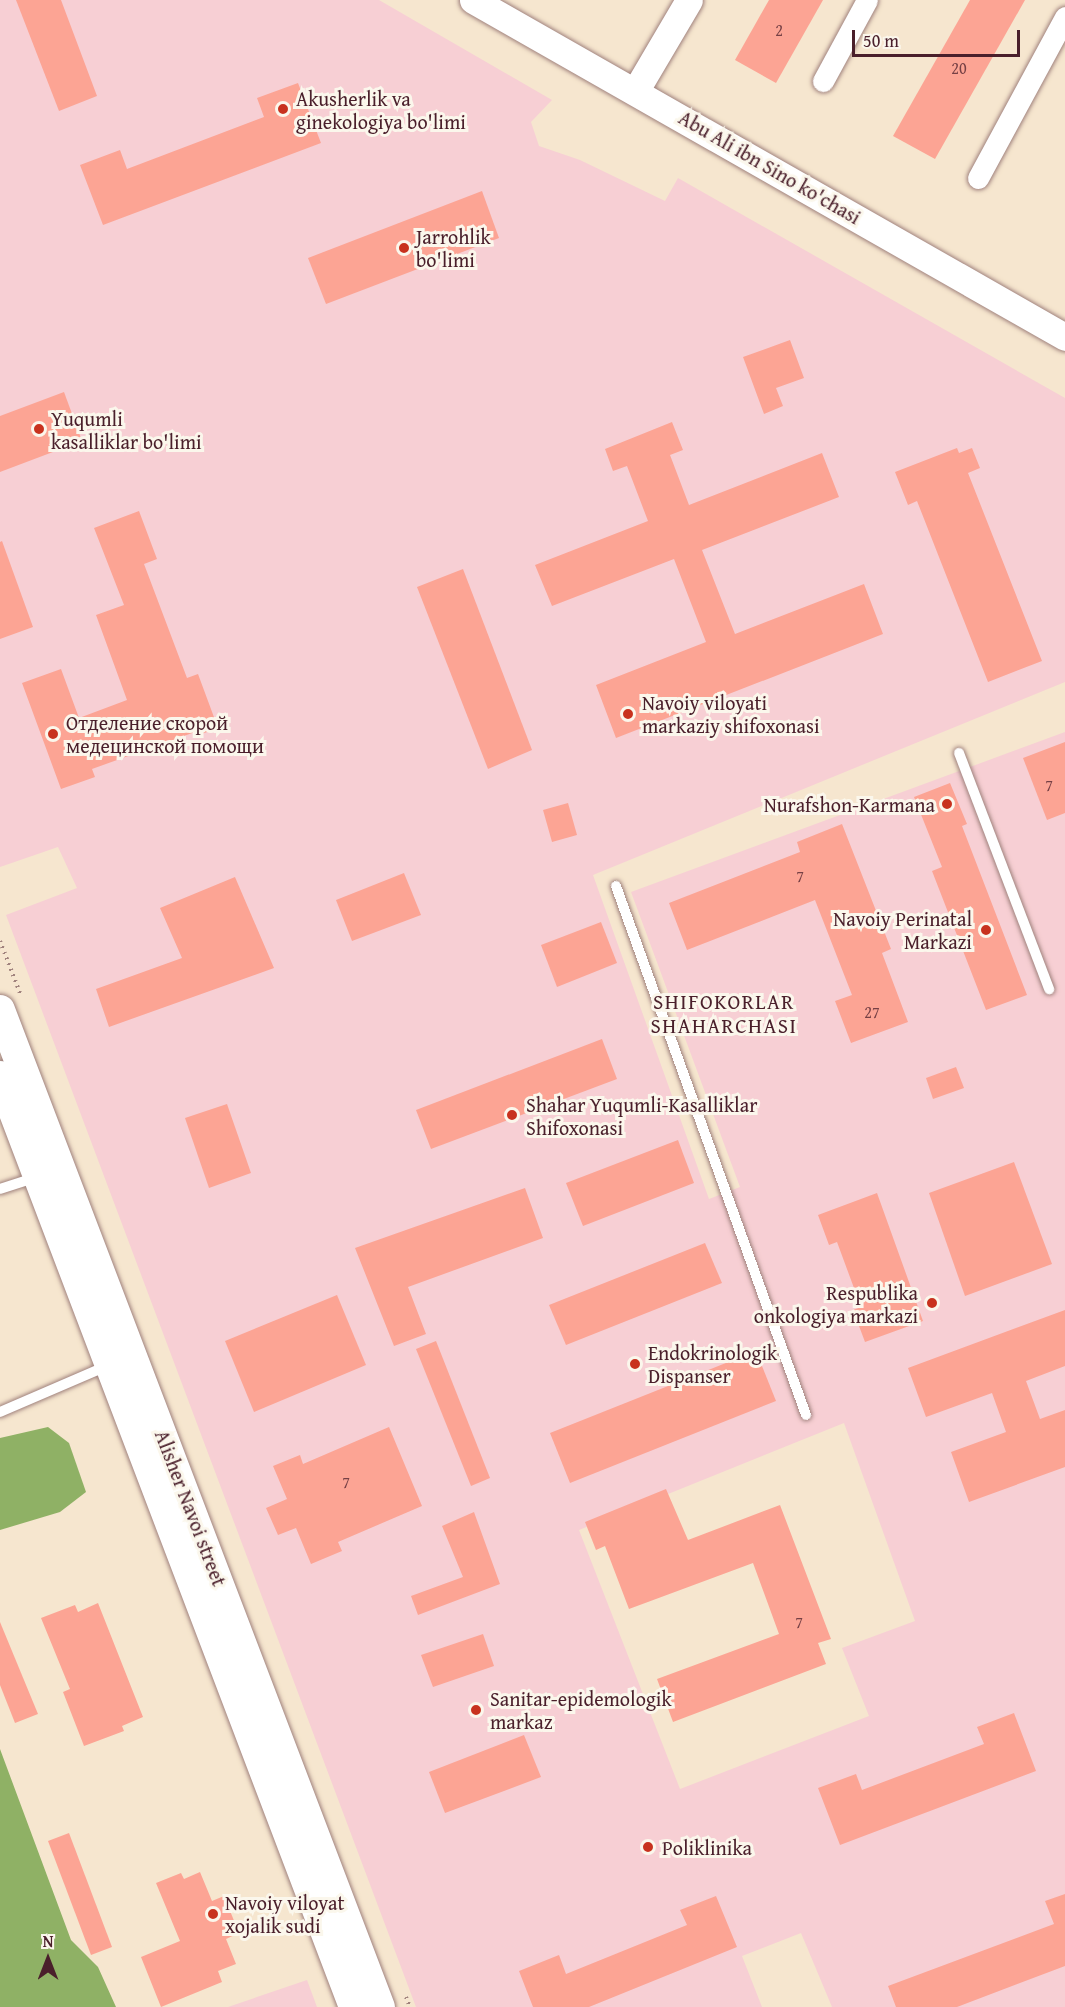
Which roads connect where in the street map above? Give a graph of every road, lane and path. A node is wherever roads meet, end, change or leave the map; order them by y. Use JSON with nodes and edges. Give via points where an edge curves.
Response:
{"nodes":[{"id":1,"x":473,"y":0,"type":"edge"},
{"id":2,"x":512,"y":0,"type":"edge"},
{"id":3,"x":689,"y":0,"type":"edge"},
{"id":4,"x":867,"y":0,"type":"edge"},
{"id":5,"x":1065,"y":17,"type":"edge"},
{"id":6,"x":823,"y":81,"type":"dead end"},
{"id":7,"x":640,"y":82,"type":"junction"},
{"id":8,"x":978,"y":178,"type":"dead end"},
{"id":9,"x":1065,"y":316,"type":"edge"},
{"id":10,"x":1065,"y":337,"type":"edge"},
{"id":11,"x":959,"y":753,"type":"dead end"},
{"id":12,"x":616,"y":885,"type":"dead end"},
{"id":13,"x":1049,"y":989,"type":"dead end"},
{"id":14,"x":0,"y":1010,"type":"edge"},
{"id":15,"x":0,"y":1076,"type":"edge"},
{"id":16,"x":50,"y":1173,"type":"junction"},
{"id":17,"x":0,"y":1189,"type":"edge"},
{"id":18,"x":120,"y":1361,"type":"junction"},
{"id":19,"x":0,"y":1412,"type":"edge"},
{"id":20,"x":806,"y":1415,"type":"dead end"},
{"id":21,"x":354,"y":2007,"type":"edge"},
{"id":22,"x":380,"y":2007,"type":"edge"}],
"edges":[{"from":1,"to":7,"type":"street","name":"Abu Ali ibn Sino ko'chasi"},
{"from":2,"to":7,"type":"street","name":"Abu Ali ibn Sino ko'chasi"},
{"from":3,"to":7,"type":"street"},
{"from":4,"to":6,"type":"street"},
{"from":5,"to":8,"type":"street"},
{"from":7,"to":9,"type":"street","name":"Abu Ali ibn Sino ko'chasi"},
{"from":7,"to":10,"type":"street","name":"Abu Ali ibn Sino ko'chasi"},
{"from":11,"to":13,"type":"lane"},
{"from":12,"to":20,"type":"lane"},
{"from":14,"to":16,"type":"main road","name":"Alisher Navoi street"},
{"from":15,"to":16,"type":"main road","name":"Alisher Navoi street"},
{"from":16,"to":17,"type":"lane"},
{"from":16,"to":18,"type":"main road","name":"Alisher Navoi street"},
{"from":18,"to":19,"type":"lane"},
{"from":18,"to":21,"type":"main road","name":"Alisher Navoi street"},
{"from":18,"to":22,"type":"main road","name":"Alisher Navoi street"}]}
